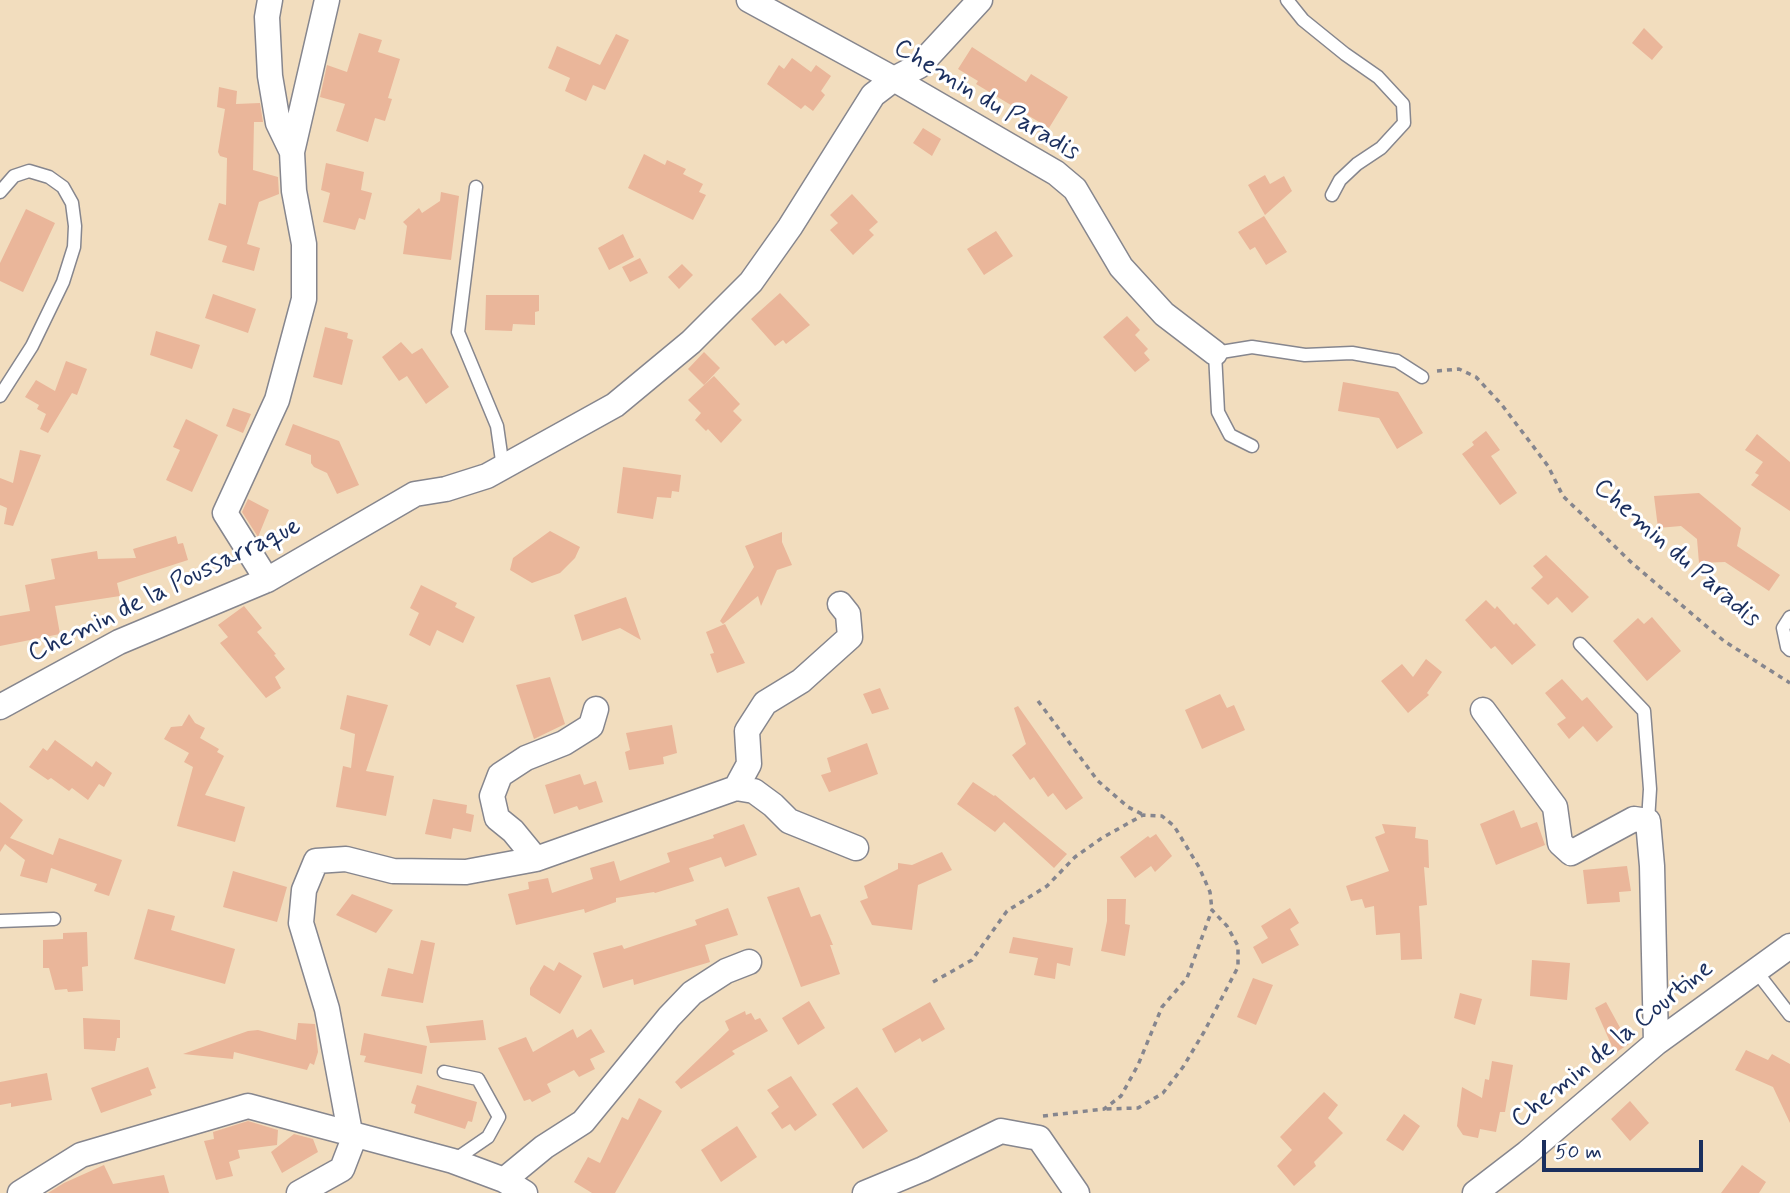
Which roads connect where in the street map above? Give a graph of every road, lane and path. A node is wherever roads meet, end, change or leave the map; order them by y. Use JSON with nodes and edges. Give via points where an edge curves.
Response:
{"nodes":[{"id":1,"x":270,"y":0,"type":"edge"},
{"id":2,"x":327,"y":0,"type":"edge"},
{"id":3,"x":749,"y":0,"type":"edge"},
{"id":4,"x":980,"y":0,"type":"edge"},
{"id":5,"x":1287,"y":0,"type":"edge"},
{"id":6,"x":894,"y":79,"type":"junction"},
{"id":7,"x":292,"y":152,"type":"junction"},
{"id":8,"x":477,"y":187,"type":"dead end"},
{"id":9,"x":0,"y":192,"type":"edge"},
{"id":10,"x":1332,"y":195,"type":"dead end"},
{"id":11,"x":1215,"y":353,"type":"junction"},
{"id":12,"x":1422,"y":377,"type":"joint"},
{"id":13,"x":0,"y":396,"type":"edge"},
{"id":14,"x":1252,"y":446,"type":"dead end"},
{"id":15,"x":503,"y":468,"type":"junction"},
{"id":16,"x":267,"y":580,"type":"junction"},
{"id":17,"x":840,"y":604,"type":"dead end"},
{"id":18,"x":1790,"y":617,"type":"edge"},
{"id":19,"x":1580,"y":644,"type":"dead end"},
{"id":20,"x":1790,"y":650,"type":"edge"},
{"id":21,"x":1790,"y":683,"type":"edge"},
{"id":22,"x":1038,"y":701,"type":"dead end"},
{"id":23,"x":0,"y":707,"type":"edge"},
{"id":24,"x":596,"y":709,"type":"dead end"},
{"id":25,"x":1483,"y":710,"type":"dead end"},
{"id":26,"x":736,"y":788,"type":"junction"},
{"id":27,"x":1143,"y":815,"type":"junction"},
{"id":28,"x":1648,"y":821,"type":"junction"},
{"id":29,"x":856,"y":848,"type":"dead end"},
{"id":30,"x":536,"y":859,"type":"junction"},
{"id":31,"x":1212,"y":910,"type":"junction"},
{"id":32,"x":54,"y":919,"type":"dead end"},
{"id":33,"x":0,"y":921,"type":"edge"},
{"id":34,"x":1790,"y":946,"type":"edge"},
{"id":35,"x":749,"y":962,"type":"dead end"},
{"id":36,"x":1756,"y":971,"type":"junction"},
{"id":37,"x":933,"y":982,"type":"dead end"},
{"id":38,"x":1790,"y":1015,"type":"edge"},
{"id":39,"x":1656,"y":1043,"type":"junction"},
{"id":40,"x":444,"y":1072,"type":"dead end"},
{"id":41,"x":1104,"y":1109,"type":"junction"},
{"id":42,"x":1039,"y":1117,"type":"dead end"},
{"id":43,"x":351,"y":1133,"type":"junction"},
{"id":44,"x":453,"y":1161,"type":"junction"},
{"id":45,"x":344,"y":1181,"type":"edge"},
{"id":46,"x":515,"y":1188,"type":"edge"},
{"id":47,"x":20,"y":1193,"type":"edge"},
{"id":48,"x":299,"y":1193,"type":"edge"},
{"id":49,"x":865,"y":1193,"type":"edge"},
{"id":50,"x":1077,"y":1193,"type":"edge"},
{"id":51,"x":1475,"y":1193,"type":"edge"}],
"edges":[{"from":1,"to":7,"type":"street","via":[[270,76],[278,122]]},
{"from":2,"to":7,"type":"street"},
{"from":3,"to":6,"type":"street","name":"Chemin du Paradis"},
{"from":4,"to":6,"type":"street","name":"Chemin de la Poussarraque","via":[[919,66]]},
{"from":5,"to":10,"type":"lane","via":[[1303,20],[1378,77],[1403,104],[1404,123],[1340,180]]},
{"from":6,"to":11,"type":"street","name":"Chemin du Paradis","via":[[1056,173],[1074,188],[1122,267],[1164,314]]},
{"from":6,"to":15,"type":"street","name":"Chemin de la Poussarraque","via":[[873,94],[751,282],[691,342],[615,405]]},
{"from":7,"to":16,"type":"street","via":[[304,244],[304,299],[277,400],[225,513]]},
{"from":8,"to":15,"type":"lane","via":[[458,332],[497,426]]},
{"from":9,"to":13,"type":"lane","via":[[14,176],[29,171],[49,177],[63,187],[72,203],[75,226],[63,282],[32,346]]},
{"from":11,"to":12,"type":"lane","via":[[1252,346],[1305,355],[1352,354],[1397,361]]},
{"from":11,"to":14,"type":"lane","via":[[1218,412],[1230,435]]},
{"from":12,"to":21,"type":"path","name":"Chemin du Paradis","via":[[1444,369],[1476,377],[1548,466],[1563,496],[1633,564],[1724,641]]},
{"from":15,"to":16,"type":"street","name":"Chemin de la Poussarraque","via":[[446,489],[415,494]]},
{"from":16,"to":23,"type":"street","name":"Chemin de la Poussarraque","via":[[119,642]]},
{"from":17,"to":26,"type":"street","via":[[848,614],[850,637],[801,681],[765,703],[747,731],[749,764]]},
{"from":18,"to":20,"type":"lane","via":[[1783,628]]},
{"from":19,"to":28,"type":"lane","via":[[1644,711]]},
{"from":22,"to":27,"type":"path","via":[[1098,781]]},
{"from":24,"to":30,"type":"street","via":[[591,726],[500,775],[492,796],[497,818]]},
{"from":25,"to":28,"type":"street","via":[[1555,807],[1560,843],[1571,853],[1634,820]]},
{"from":26,"to":29,"type":"street","via":[[754,791],[789,821]]},
{"from":26,"to":30,"type":"street"},
{"from":27,"to":31,"type":"path","via":[[1163,816],[1174,827],[1199,867]]},
{"from":27,"to":37,"type":"path","via":[[1102,838],[1047,886],[1007,911],[972,960]]},
{"from":28,"to":39,"type":"street"},
{"from":30,"to":43,"type":"street","via":[[466,872],[393,871],[346,859],[316,861],[304,890],[301,923],[327,1009]]},
{"from":31,"to":41,"type":"path","via":[[1187,978],[1162,1007],[1121,1096]]},
{"from":31,"to":41,"type":"path","via":[[1238,946],[1238,967],[1204,1032],[1163,1093],[1138,1108]]},
{"from":32,"to":33,"type":"lane"},
{"from":34,"to":36,"type":"street","name":"Chemin de la Courtine"},
{"from":35,"to":46,"type":"street","via":[[692,993],[583,1122],[544,1147]]},
{"from":36,"to":38,"type":"lane"},
{"from":36,"to":39,"type":"street","name":"Chemin de la Courtine"},
{"from":39,"to":51,"type":"street","name":"Chemin de la Courtine"},
{"from":40,"to":44,"type":"lane","via":[[478,1079],[499,1117],[488,1137]]},
{"from":41,"to":42,"type":"path"},
{"from":43,"to":44,"type":"street"},
{"from":43,"to":45,"type":"street"},
{"from":43,"to":47,"type":"street","via":[[248,1106],[81,1155]]},
{"from":44,"to":46,"type":"street"},
{"from":45,"to":48,"type":"street"},
{"from":49,"to":50,"type":"street","via":[[1001,1131],[1039,1138]]}]}
